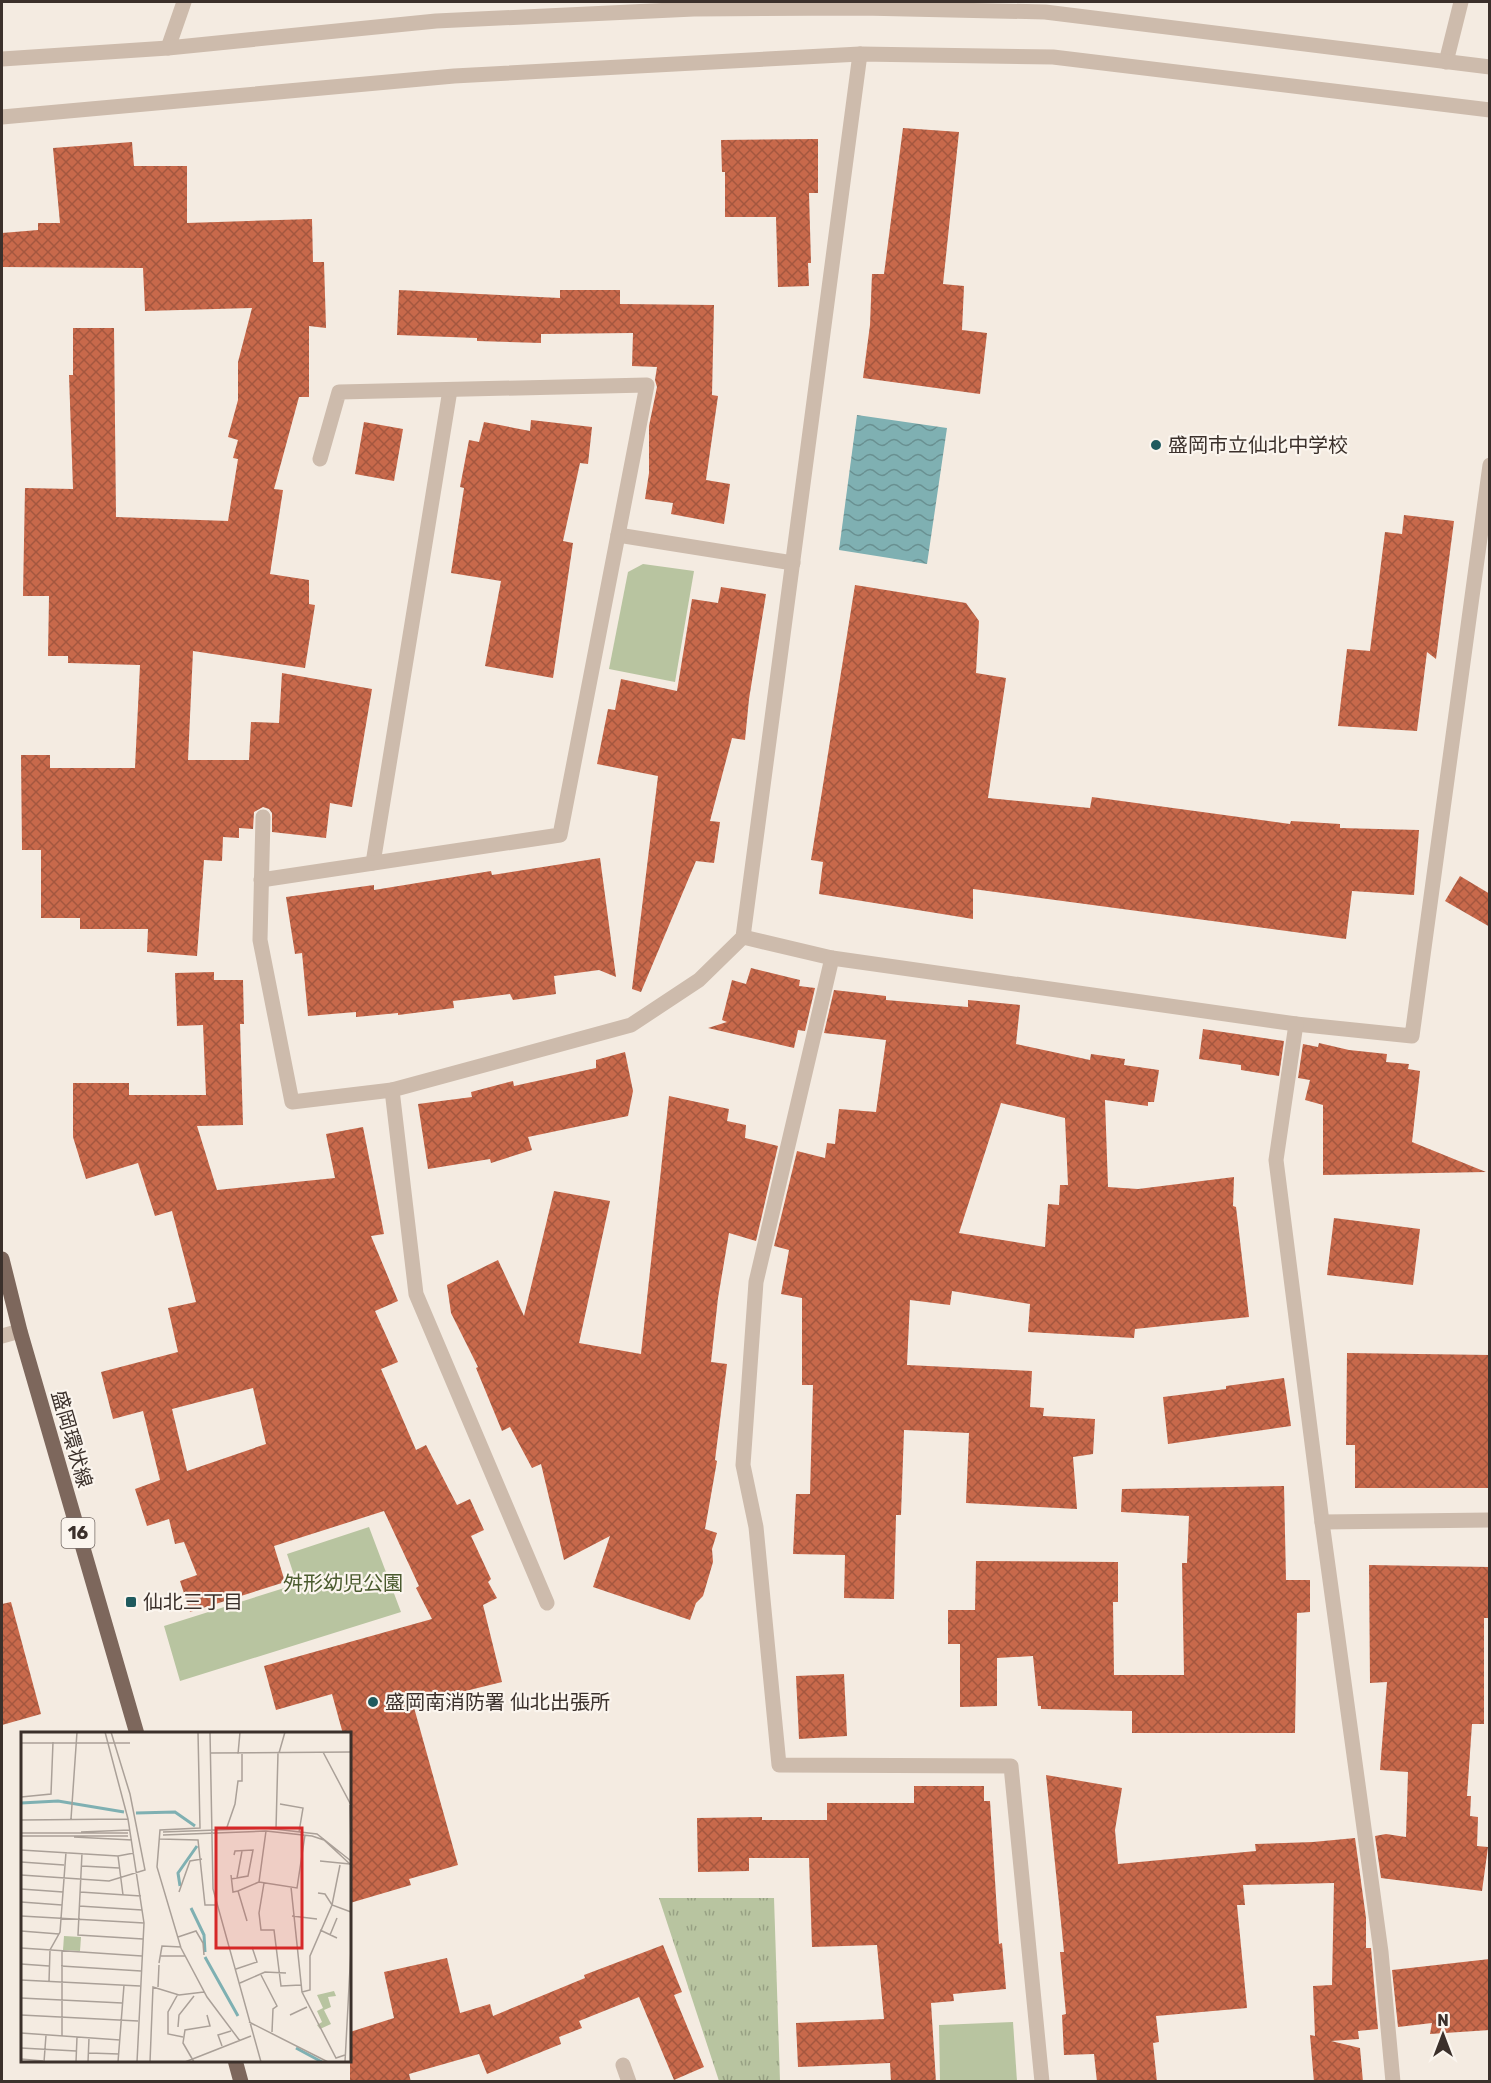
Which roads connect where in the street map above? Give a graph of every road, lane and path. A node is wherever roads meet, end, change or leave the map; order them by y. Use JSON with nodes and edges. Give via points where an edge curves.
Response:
{"nodes":[{"id":1,"x":184,"y":2,"type":"edge"},
{"id":2,"x":1461,"y":2,"type":"edge"},
{"id":3,"x":1046,"y":7,"type":"edge"},
{"id":4,"x":168,"y":48,"type":"junction"},
{"id":5,"x":860,"y":54,"type":"junction"},
{"id":6,"x":2,"y":59,"type":"edge"},
{"id":7,"x":1446,"y":62,"type":"junction"},
{"id":8,"x":1490,"y":67,"type":"edge"},
{"id":9,"x":1490,"y":110,"type":"edge"},
{"id":10,"x":2,"y":117,"type":"edge"},
{"id":11,"x":450,"y":390,"type":"junction"},
{"id":12,"x":320,"y":459,"type":"dead end"},
{"id":13,"x":1490,"y":465,"type":"edge"},
{"id":14,"x":618,"y":534,"type":"junction"},
{"id":15,"x":793,"y":563,"type":"junction"},
{"id":16,"x":263,"y":817,"type":"dead end"},
{"id":17,"x":373,"y":863,"type":"junction"},
{"id":18,"x":261,"y":880,"type":"junction"},
{"id":19,"x":743,"y":937,"type":"junction"},
{"id":20,"x":832,"y":958,"type":"junction"},
{"id":21,"x":1296,"y":1024,"type":"junction"},
{"id":22,"x":392,"y":1090,"type":"junction"},
{"id":23,"x":2,"y":1258,"type":"edge"},
{"id":24,"x":20,"y":1331,"type":"junction"},
{"id":25,"x":2,"y":1336,"type":"edge"},
{"id":26,"x":1490,"y":1520,"type":"edge"},
{"id":27,"x":1322,"y":1522,"type":"junction"},
{"id":28,"x":547,"y":1603,"type":"dead end"},
{"id":29,"x":136,"y":1732,"type":"edge"},
{"id":30,"x":234,"y":2062,"type":"edge"},
{"id":31,"x":623,"y":2065,"type":"dead end"},
{"id":32,"x":241,"y":2082,"type":"edge"},
{"id":33,"x":629,"y":2082,"type":"edge"},
{"id":34,"x":1042,"y":2082,"type":"edge"},
{"id":35,"x":1394,"y":2082,"type":"edge"}],
"edges":[{"from":1,"to":4,"type":"street"},
{"from":2,"to":7,"type":"street"},
{"from":3,"to":4,"type":"street","via":[[671,10],[436,21]]},
{"from":3,"to":7,"type":"street"},
{"from":4,"to":6,"type":"street"},
{"from":5,"to":9,"type":"street","via":[[1053,57]]},
{"from":5,"to":10,"type":"street","via":[[454,76]]},
{"from":5,"to":15,"type":"street"},
{"from":7,"to":8,"type":"street"},
{"from":11,"to":12,"type":"street","via":[[339,392]]},
{"from":11,"to":14,"type":"street","via":[[647,385]]},
{"from":11,"to":17,"type":"street"},
{"from":13,"to":21,"type":"street","via":[[1412,1036]]},
{"from":14,"to":15,"type":"street"},
{"from":14,"to":17,"type":"street","via":[[560,835]]},
{"from":15,"to":19,"type":"street"},
{"from":16,"to":18,"type":"street"},
{"from":17,"to":18,"type":"street"},
{"from":18,"to":22,"type":"street","via":[[260,940],[292,1102]]},
{"from":19,"to":20,"type":"street"},
{"from":19,"to":22,"type":"street","via":[[699,980],[631,1025]]},
{"from":20,"to":21,"type":"street"},
{"from":20,"to":34,"type":"street","via":[[756,1282],[743,1464],[756,1527],[779,1765],[1011,1767]]},
{"from":21,"to":27,"type":"street","via":[[1275,1160]]},
{"from":22,"to":28,"type":"street","via":[[416,1294]]},
{"from":23,"to":24,"type":"main road","name":"盛岡環状線","number":"16"},
{"from":24,"to":25,"type":"street"},
{"from":24,"to":29,"type":"main road","name":"盛岡環状線","number":"16"},
{"from":26,"to":27,"type":"street"},
{"from":27,"to":35,"type":"street","via":[[1381,1952]]},
{"from":30,"to":32,"type":"main road"},
{"from":31,"to":33,"type":"street"}]}
